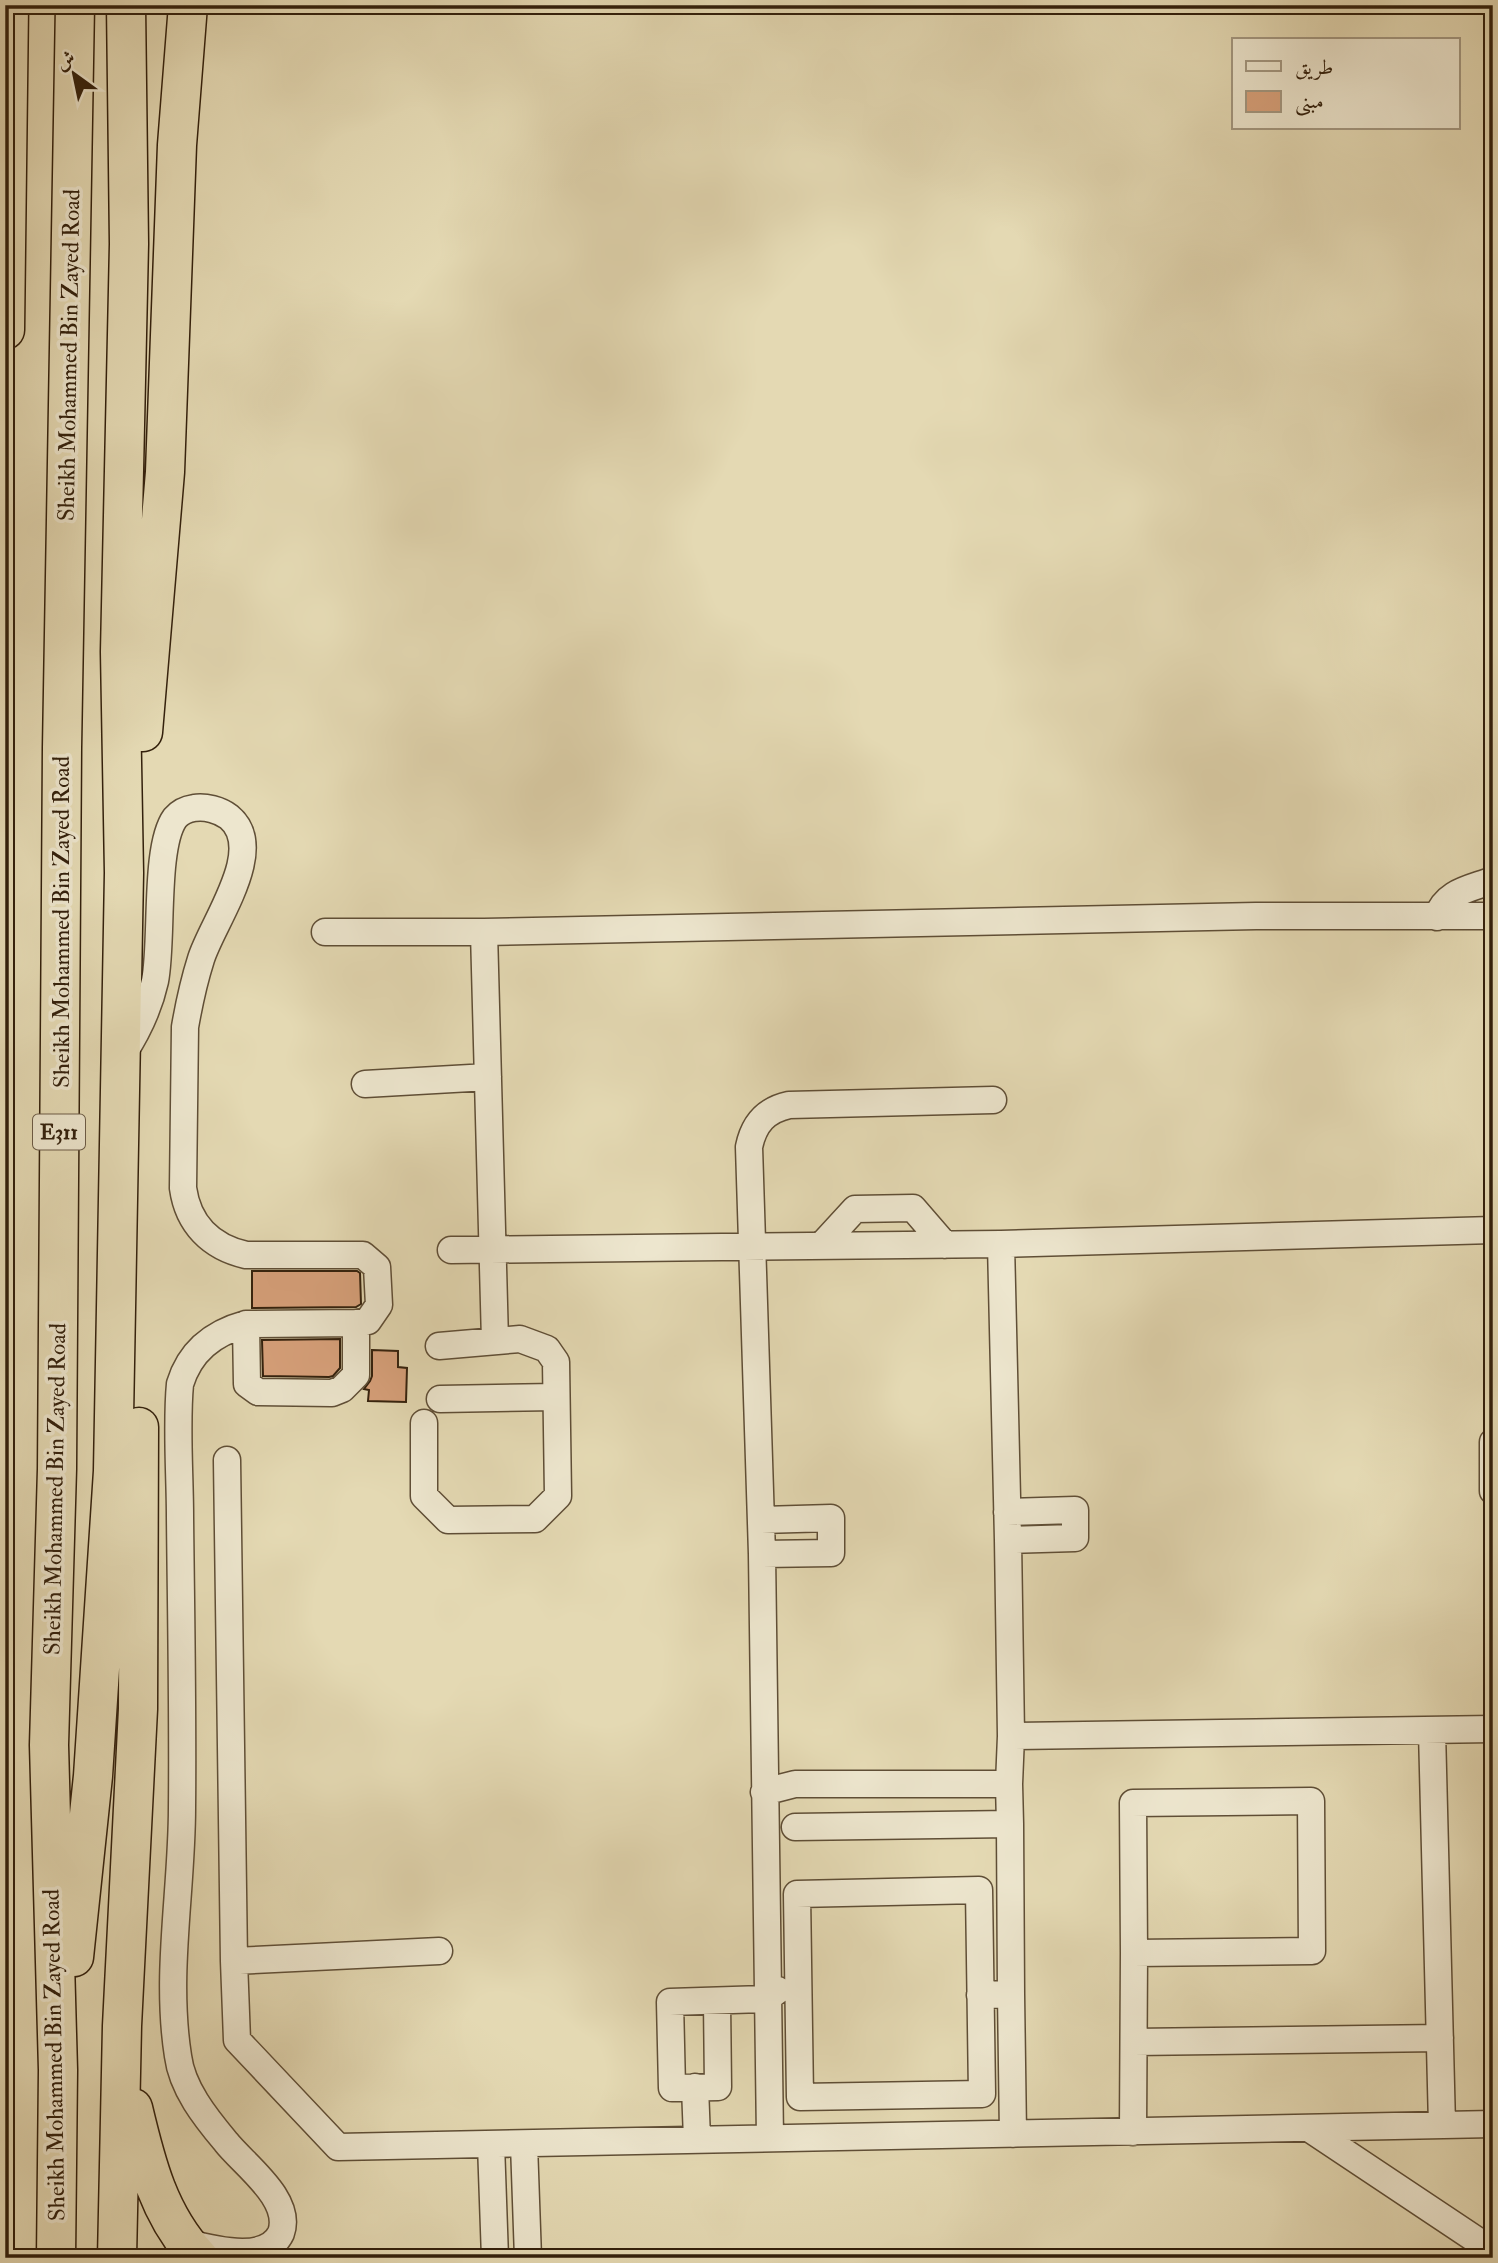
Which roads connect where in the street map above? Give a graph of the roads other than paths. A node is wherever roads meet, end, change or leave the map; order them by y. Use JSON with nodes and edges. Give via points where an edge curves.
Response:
{"nodes":[{"id":1,"x":9,"y":5,"type":"edge"},
{"id":2,"x":75,"y":5,"type":"edge"},
{"id":3,"x":126,"y":5,"type":"edge"},
{"id":4,"x":149,"y":5,"type":"edge"},
{"id":5,"x":188,"y":5,"type":"edge"},
{"id":6,"x":129,"y":244,"type":"junction"},
{"id":7,"x":5,"y":330,"type":"edge"},
{"id":8,"x":124,"y":873,"type":"junction"},
{"id":9,"x":1493,"y":880,"type":"edge"},
{"id":10,"x":1493,"y":916,"type":"edge"},
{"id":11,"x":1437,"y":917,"type":"junction"},
{"id":12,"x":325,"y":932,"type":"dead end"},
{"id":13,"x":484,"y":932,"type":"junction"},
{"id":14,"x":120,"y":1058,"type":"junction"},
{"id":15,"x":488,"y":1077,"type":"junction"},
{"id":16,"x":365,"y":1084,"type":"dead end"},
{"id":17,"x":993,"y":1100,"type":"dead end"},
{"id":18,"x":118,"y":1179,"type":"junction"},
{"id":19,"x":1493,"y":1230,"type":"edge"},
{"id":20,"x":1001,"y":1244,"type":"junction"},
{"id":21,"x":945,"y":1245,"type":"junction"},
{"id":22,"x":753,"y":1246,"type":"junction"},
{"id":23,"x":821,"y":1246,"type":"junction"},
{"id":24,"x":451,"y":1250,"type":"dead end"},
{"id":25,"x":492,"y":1250,"type":"junction"},
{"id":26,"x":356,"y":1323,"type":"junction"},
{"id":27,"x":246,"y":1324,"type":"junction"},
{"id":28,"x":495,"y":1341,"type":"junction"},
{"id":29,"x":439,"y":1346,"type":"dead end"},
{"id":30,"x":556,"y":1397,"type":"junction"},
{"id":31,"x":440,"y":1399,"type":"dead end"},
{"id":32,"x":424,"y":1423,"type":"dead end"},
{"id":33,"x":1493,"y":1442,"type":"edge"},
{"id":34,"x":227,"y":1460,"type":"dead end"},
{"id":35,"x":1493,"y":1491,"type":"edge"},
{"id":36,"x":1007,"y":1513,"type":"junction"},
{"id":37,"x":761,"y":1520,"type":"junction"},
{"id":38,"x":1008,"y":1540,"type":"junction"},
{"id":39,"x":762,"y":1554,"type":"junction"},
{"id":40,"x":1493,"y":1730,"type":"edge"},
{"id":41,"x":1432,"y":1731,"type":"junction"},
{"id":42,"x":1011,"y":1736,"type":"junction"},
{"id":43,"x":795,"y":1784,"type":"junction"},
{"id":44,"x":976,"y":1784,"type":"junction"},
{"id":45,"x":1009,"y":1784,"type":"junction"},
{"id":46,"x":764,"y":1792,"type":"junction"},
{"id":47,"x":1010,"y":1824,"type":"junction"},
{"id":48,"x":976,"y":1825,"type":"junction"},
{"id":49,"x":795,"y":1827,"type":"junction"},
{"id":50,"x":765,"y":1835,"type":"junction"},
{"id":51,"x":439,"y":1951,"type":"dead end"},
{"id":52,"x":1134,"y":1953,"type":"junction"},
{"id":53,"x":234,"y":1961,"type":"junction"},
{"id":54,"x":799,"y":1988,"type":"junction"},
{"id":55,"x":1011,"y":1994,"type":"junction"},
{"id":56,"x":980,"y":1995,"type":"junction"},
{"id":57,"x":766,"y":1999,"type":"junction"},
{"id":58,"x":717,"y":2001,"type":"junction"},
{"id":59,"x":1440,"y":2038,"type":"junction"},
{"id":60,"x":1134,"y":2042,"type":"junction"},
{"id":61,"x":121,"y":2058,"type":"junction"},
{"id":62,"x":58,"y":2070,"type":"junction"},
{"id":63,"x":695,"y":2087,"type":"junction"},
{"id":64,"x":1493,"y":2124,"type":"edge"},
{"id":65,"x":1442,"y":2125,"type":"junction"},
{"id":66,"x":1310,"y":2129,"type":"junction"},
{"id":67,"x":1133,"y":2132,"type":"junction"},
{"id":68,"x":1013,"y":2134,"type":"junction"},
{"id":69,"x":769,"y":2138,"type":"junction"},
{"id":70,"x":697,"y":2139,"type":"junction"},
{"id":71,"x":491,"y":2144,"type":"junction"},
{"id":72,"x":524,"y":2144,"type":"junction"},
{"id":73,"x":193,"y":2250,"type":"edge"},
{"id":74,"x":1493,"y":2252,"type":"edge"},
{"id":75,"x":56,"y":2258,"type":"edge"},
{"id":76,"x":117,"y":2258,"type":"edge"},
{"id":77,"x":495,"y":2258,"type":"edge"},
{"id":78,"x":528,"y":2258,"type":"edge"}],
"edges":[{"from":1,"to":7,"type":"highway"},
{"from":2,"to":62,"type":"highway","name":"Sheikh Mohammed Bin Zayed Road","number":"E311","via":[[62,748],[57,1469],[49,1745]]},
{"from":3,"to":6,"type":"highway"},
{"from":4,"to":6,"type":"highway"},
{"from":5,"to":8,"type":"highway","via":[[177,145],[165,472],[140,762]]},
{"from":6,"to":8,"type":"highway","via":[[120,652]]},
{"from":8,"to":14,"type":"highway"},
{"from":9,"to":11,"type":"street","via":[[1453,894]]},
{"from":10,"to":11,"type":"street"},
{"from":11,"to":13,"type":"street","via":[[1229,916]]},
{"from":12,"to":13,"type":"street"},
{"from":13,"to":15,"type":"street"},
{"from":14,"to":18,"type":"highway"},
{"from":14,"to":26,"type":"street","via":[[142,1021],[155,980],[166,840],[172,823],[191,809],[225,814],[237,826],[243,856],[229,900],[201,959],[189,1003],[185,1027],[185,1199],[199,1229],[215,1244],[235,1253],[363,1255],[371,1260],[377,1268],[379,1305],[368,1321]]},
{"from":15,"to":16,"type":"street"},
{"from":15,"to":25,"type":"street"},
{"from":17,"to":22,"type":"street","via":[[789,1105],[769,1112],[755,1127],[749,1147]]},
{"from":18,"to":61,"type":"highway","via":[[133,1240],[140,1302],[138,1709]]},
{"from":18,"to":62,"type":"highway","via":[[113,1471],[98,1702],[84,1874]]},
{"from":19,"to":20,"type":"street"},
{"from":20,"to":21,"type":"street"},
{"from":20,"to":36,"type":"street"},
{"from":21,"to":23,"type":"street"},
{"from":21,"to":23,"type":"street","via":[[914,1208],[855,1209]]},
{"from":22,"to":23,"type":"street"},
{"from":22,"to":25,"type":"street"},
{"from":22,"to":37,"type":"street"},
{"from":24,"to":25,"type":"street"},
{"from":25,"to":28,"type":"street"},
{"from":26,"to":27,"type":"street"},
{"from":26,"to":27,"type":"street","via":[[356,1375],[332,1393],[252,1390],[247,1384]]},
{"from":27,"to":73,"type":"street","via":[[203,1345],[188,1363],[180,1384],[182,1809],[173,1985],[177,2053],[188,2090],[225,2141],[271,2190],[282,2226],[276,2242],[258,2255]]},
{"from":28,"to":29,"type":"street"},
{"from":28,"to":30,"type":"street","via":[[520,1339],[547,1349],[556,1362]]},
{"from":30,"to":31,"type":"street"},
{"from":30,"to":32,"type":"street","via":[[558,1496],[535,1519],[448,1520],[424,1496]]},
{"from":33,"to":35,"type":"street"},
{"from":34,"to":53,"type":"street"},
{"from":36,"to":38,"type":"street"},
{"from":36,"to":38,"type":"street","via":[[1075,1510],[1075,1538]]},
{"from":37,"to":39,"type":"street"},
{"from":37,"to":39,"type":"street","via":[[831,1518],[831,1553]]},
{"from":38,"to":42,"type":"street"},
{"from":39,"to":46,"type":"street"},
{"from":40,"to":41,"type":"street"},
{"from":41,"to":42,"type":"street"},
{"from":41,"to":59,"type":"street"},
{"from":42,"to":45,"type":"street"},
{"from":43,"to":44,"type":"street"},
{"from":43,"to":46,"type":"street"},
{"from":43,"to":49,"type":"street"},
{"from":44,"to":45,"type":"street"},
{"from":44,"to":48,"type":"street"},
{"from":45,"to":47,"type":"street"},
{"from":46,"to":50,"type":"street"},
{"from":47,"to":48,"type":"street"},
{"from":47,"to":55,"type":"street"},
{"from":48,"to":49,"type":"street"},
{"from":49,"to":50,"type":"street"},
{"from":50,"to":57,"type":"street"},
{"from":51,"to":53,"type":"street"},
{"from":52,"to":52,"type":"street","via":[[1133,1803],[1311,1801],[1312,1951]]},
{"from":52,"to":60,"type":"street"},
{"from":53,"to":71,"type":"street","via":[[237,2040],[338,2147]]},
{"from":54,"to":56,"type":"street","via":[[797,1894],[979,1890]]},
{"from":54,"to":56,"type":"street","via":[[800,2097],[982,2094]]},
{"from":54,"to":57,"type":"street","via":[[777,1990]]},
{"from":55,"to":56,"type":"street"},
{"from":55,"to":68,"type":"street"},
{"from":57,"to":58,"type":"street"},
{"from":57,"to":69,"type":"street"},
{"from":58,"to":63,"type":"street","via":[[718,2087]]},
{"from":58,"to":63,"type":"street","via":[[670,2002],[672,2088]]},
{"from":59,"to":60,"type":"street"},
{"from":59,"to":65,"type":"street"},
{"from":60,"to":67,"type":"street"},
{"from":61,"to":73,"type":"highway","via":[[162,2207]]},
{"from":61,"to":76,"type":"highway"},
{"from":62,"to":75,"type":"highway","name":"Sheikh Mohammed Bin Zayed Road","number":"E311"},
{"from":63,"to":70,"type":"street"},
{"from":64,"to":65,"type":"street"},
{"from":65,"to":66,"type":"street"},
{"from":66,"to":67,"type":"street"},
{"from":66,"to":74,"type":"street"},
{"from":67,"to":68,"type":"street"},
{"from":68,"to":69,"type":"street"},
{"from":69,"to":70,"type":"street"},
{"from":70,"to":72,"type":"street"},
{"from":71,"to":72,"type":"street"},
{"from":71,"to":77,"type":"street"},
{"from":72,"to":78,"type":"street"}]}
